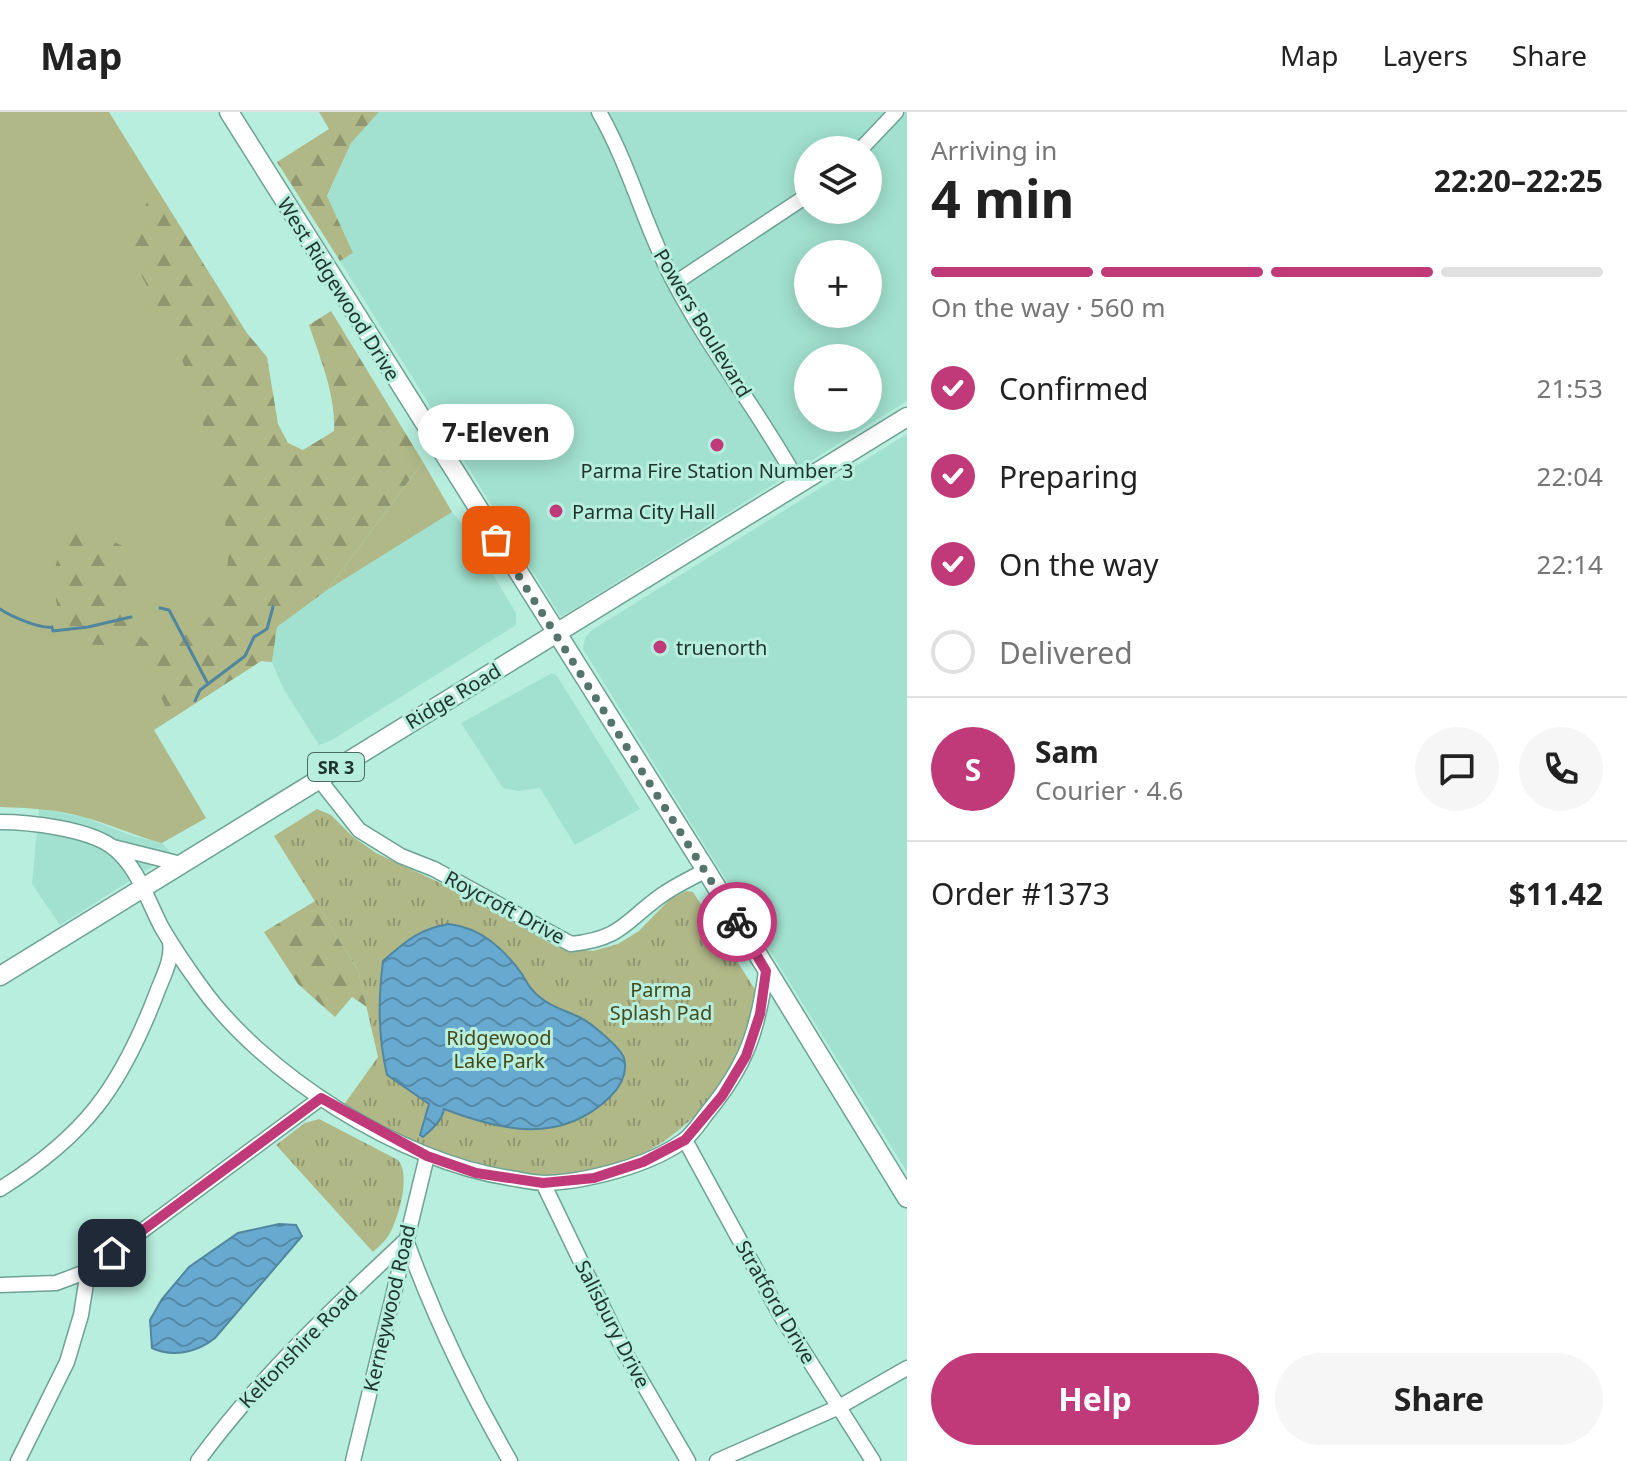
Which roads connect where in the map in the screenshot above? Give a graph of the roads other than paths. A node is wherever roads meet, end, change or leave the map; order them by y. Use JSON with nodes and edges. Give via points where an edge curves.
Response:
{"nodes":[{"id":1,"x":229,"y":112,"type":"edge"},
{"id":2,"x":599,"y":112,"type":"edge"},
{"id":3,"x":896,"y":112,"type":"edge"},
{"id":4,"x":873,"y":136,"type":"edge"},
{"id":5,"x":794,"y":204,"type":"edge"},
{"id":6,"x":675,"y":283,"type":"junction"},
{"id":7,"x":907,"y":417,"type":"edge"},
{"id":8,"x":799,"y":484,"type":"junction"},
{"id":9,"x":555,"y":634,"type":"junction"},
{"id":10,"x":318,"y":778,"type":"junction"},
{"id":11,"x":0,"y":822,"type":"edge"},
{"id":12,"x":112,"y":847,"type":"junction"},
{"id":13,"x":181,"y":864,"type":"junction"},
{"id":14,"x":706,"y":870,"type":"junction"},
{"id":15,"x":142,"y":889,"type":"junction"},
{"id":16,"x":170,"y":942,"type":"junction"},
{"id":17,"x":766,"y":971,"type":"junction"},
{"id":18,"x":0,"y":976,"type":"edge"},
{"id":19,"x":321,"y":1098,"type":"junction"},
{"id":20,"x":685,"y":1140,"type":"junction"},
{"id":21,"x":427,"y":1156,"type":"junction"},
{"id":22,"x":543,"y":1183,"type":"junction"},
{"id":23,"x":0,"y":1189,"type":"edge"},
{"id":24,"x":907,"y":1198,"type":"edge"},
{"id":25,"x":406,"y":1240,"type":"junction"},
{"id":26,"x":88,"y":1271,"type":"junction"},
{"id":27,"x":0,"y":1285,"type":"edge"},
{"id":28,"x":907,"y":1368,"type":"edge"},
{"id":29,"x":839,"y":1407,"type":"junction"},
{"id":30,"x":18,"y":1461,"type":"edge"},
{"id":31,"x":198,"y":1461,"type":"edge"},
{"id":32,"x":353,"y":1461,"type":"edge"},
{"id":33,"x":510,"y":1461,"type":"edge"},
{"id":34,"x":688,"y":1461,"type":"edge"},
{"id":35,"x":717,"y":1461,"type":"edge"},
{"id":36,"x":873,"y":1461,"type":"edge"}],
"edges":[{"from":1,"to":9,"type":"main road","name":"West Ridgewood Drive"},
{"from":2,"to":6,"type":"street","name":"Powers Boulevard"},
{"from":3,"to":4,"type":"street"},
{"from":5,"to":6,"type":"street"},
{"from":6,"to":8,"type":"street","name":"Powers Boulevard"},
{"from":7,"to":8,"type":"main road","name":"Ridge Road","number":"SR 3"},
{"from":8,"to":9,"type":"main road","name":"Ridge Road","number":"SR 3"},
{"from":9,"to":10,"type":"main road","name":"Ridge Road","number":"SR 3"},
{"from":9,"to":14,"type":"main road","name":"West Ridgewood Drive"},
{"from":10,"to":13,"type":"main road","name":"Ridge Road","number":"SR 3"},
{"from":10,"to":14,"type":"street","name":"Roycroft Drive","via":[[359,830],[571,944],[619,931],[663,894]]},
{"from":11,"to":12,"type":"street","via":[[78,834]]},
{"from":12,"to":13,"type":"street"},
{"from":12,"to":15,"type":"street"},
{"from":13,"to":15,"type":"main road","name":"Ridge Road","number":"SR 3"},
{"from":14,"to":17,"type":"main road","name":"West Ridgewood Drive"},
{"from":15,"to":16,"type":"street"},
{"from":15,"to":18,"type":"main road","name":"Ridge Road","number":"SR 3"},
{"from":16,"to":19,"type":"street","via":[[236,1028]]},
{"from":16,"to":23,"type":"street","via":[[170,957],[144,1027],[101,1104],[36,1166]]},
{"from":17,"to":20,"type":"street","via":[[760,1014],[746,1056],[722,1096]]},
{"from":17,"to":24,"type":"main road","name":"West Ridgewood Drive"},
{"from":19,"to":21,"type":"street"},
{"from":19,"to":26,"type":"street"},
{"from":20,"to":22,"type":"street","via":[[643,1162],[594,1178]]},
{"from":20,"to":29,"type":"street","name":"Stratford Drive","via":[[781,1316]]},
{"from":21,"to":22,"type":"street","via":[[476,1173]]},
{"from":21,"to":25,"type":"street","name":"Kerneywood Road"},
{"from":22,"to":34,"type":"street","name":"Salisbury Drive","via":[[624,1351]]},
{"from":25,"to":31,"type":"street","name":"Keltonshire Road","via":[[283,1359]]},
{"from":25,"to":32,"type":"street","name":"Kerneywood Road"},
{"from":25,"to":33,"type":"street","via":[[427,1298]]},
{"from":26,"to":27,"type":"street","via":[[56,1283]]},
{"from":26,"to":30,"type":"street","via":[[67,1362]]},
{"from":28,"to":29,"type":"street"},
{"from":29,"to":35,"type":"street"},
{"from":29,"to":36,"type":"street","name":"Stratford Drive"}]}
